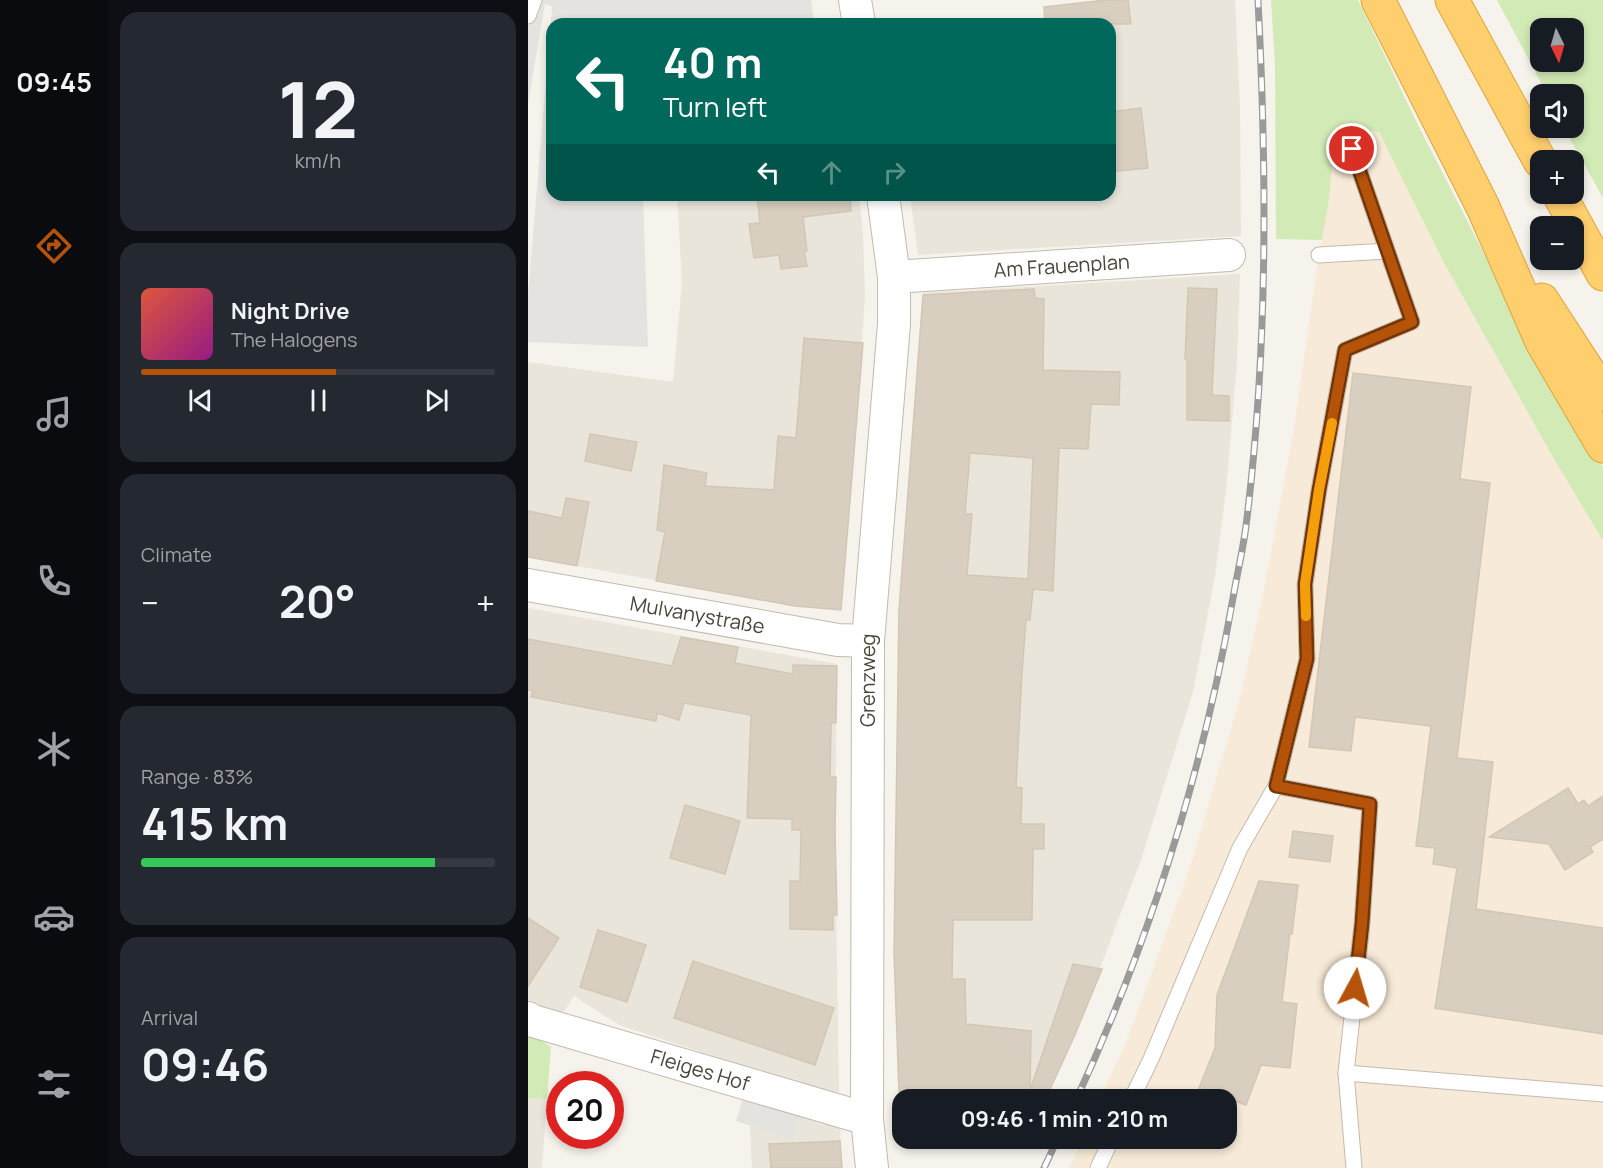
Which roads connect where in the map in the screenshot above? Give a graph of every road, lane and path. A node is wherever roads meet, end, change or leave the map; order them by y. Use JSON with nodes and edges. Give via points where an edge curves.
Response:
{"nodes":[{"id":1,"x":534,"y":0,"type":"edge"},
{"id":2,"x":855,"y":0,"type":"edge"},
{"id":3,"x":1377,"y":0,"type":"edge"},
{"id":4,"x":1452,"y":0,"type":"edge"},
{"id":5,"x":528,"y":16,"type":"edge"},
{"id":6,"x":858,"y":18,"type":"edge"},
{"id":7,"x":1352,"y":149,"type":"dead end"},
{"id":8,"x":1534,"y":150,"type":"edge"},
{"id":9,"x":884,"y":201,"type":"edge"},
{"id":10,"x":1564,"y":204,"type":"edge"},
{"id":11,"x":1483,"y":207,"type":"junction"},
{"id":12,"x":1387,"y":251,"type":"junction"},
{"id":13,"x":1237,"y":255,"type":"dead end"},
{"id":14,"x":1319,"y":255,"type":"dead end"},
{"id":15,"x":1603,"y":274,"type":"edge"},
{"id":16,"x":894,"y":277,"type":"junction"},
{"id":17,"x":1603,"y":394,"type":"edge"},
{"id":18,"x":1603,"y":446,"type":"edge"},
{"id":19,"x":528,"y":585,"type":"edge"},
{"id":20,"x":868,"y":641,"type":"junction"},
{"id":21,"x":1276,"y":786,"type":"junction"},
{"id":22,"x":530,"y":1019,"type":"edge"},
{"id":23,"x":1346,"y":1073,"type":"junction"},
{"id":24,"x":1136,"y":1089,"type":"edge"},
{"id":25,"x":1603,"y":1094,"type":"edge"},
{"id":26,"x":867,"y":1119,"type":"junction"},
{"id":27,"x":1107,"y":1149,"type":"edge"},
{"id":28,"x":872,"y":1168,"type":"edge"},
{"id":29,"x":1098,"y":1168,"type":"edge"},
{"id":30,"x":1354,"y":1168,"type":"edge"}],
"edges":[{"from":1,"to":5,"type":"lane"},
{"from":2,"to":6,"type":"street"},
{"from":3,"to":11,"type":"highway"},
{"from":4,"to":8,"type":"highway"},
{"from":7,"to":12,"type":"lane"},
{"from":9,"to":16,"type":"street","name":"Grenzweg"},
{"from":10,"to":15,"type":"highway"},
{"from":11,"to":17,"type":"highway"},
{"from":11,"to":18,"type":"highway","via":[[1542,342]]},
{"from":12,"to":14,"type":"lane"},
{"from":12,"to":21,"type":"lane","via":[[1412,322],[1345,350],[1305,584],[1307,659]]},
{"from":13,"to":16,"type":"street","name":"Am Frauenplan"},
{"from":16,"to":20,"type":"street","name":"Grenzweg","via":[[894,324]]},
{"from":19,"to":20,"type":"street","name":"Mulvanystraße","via":[[838,640]]},
{"from":20,"to":26,"type":"street","name":"Grenzweg"},
{"from":21,"to":23,"type":"lane","via":[[1370,804]]},
{"from":21,"to":24,"type":"lane","via":[[1240,848]]},
{"from":22,"to":26,"type":"street","name":"Fleiges Hof"},
{"from":23,"to":25,"type":"lane"},
{"from":23,"to":30,"type":"lane"},
{"from":26,"to":28,"type":"street","name":"Grenzweg"},
{"from":27,"to":29,"type":"lane"}]}
